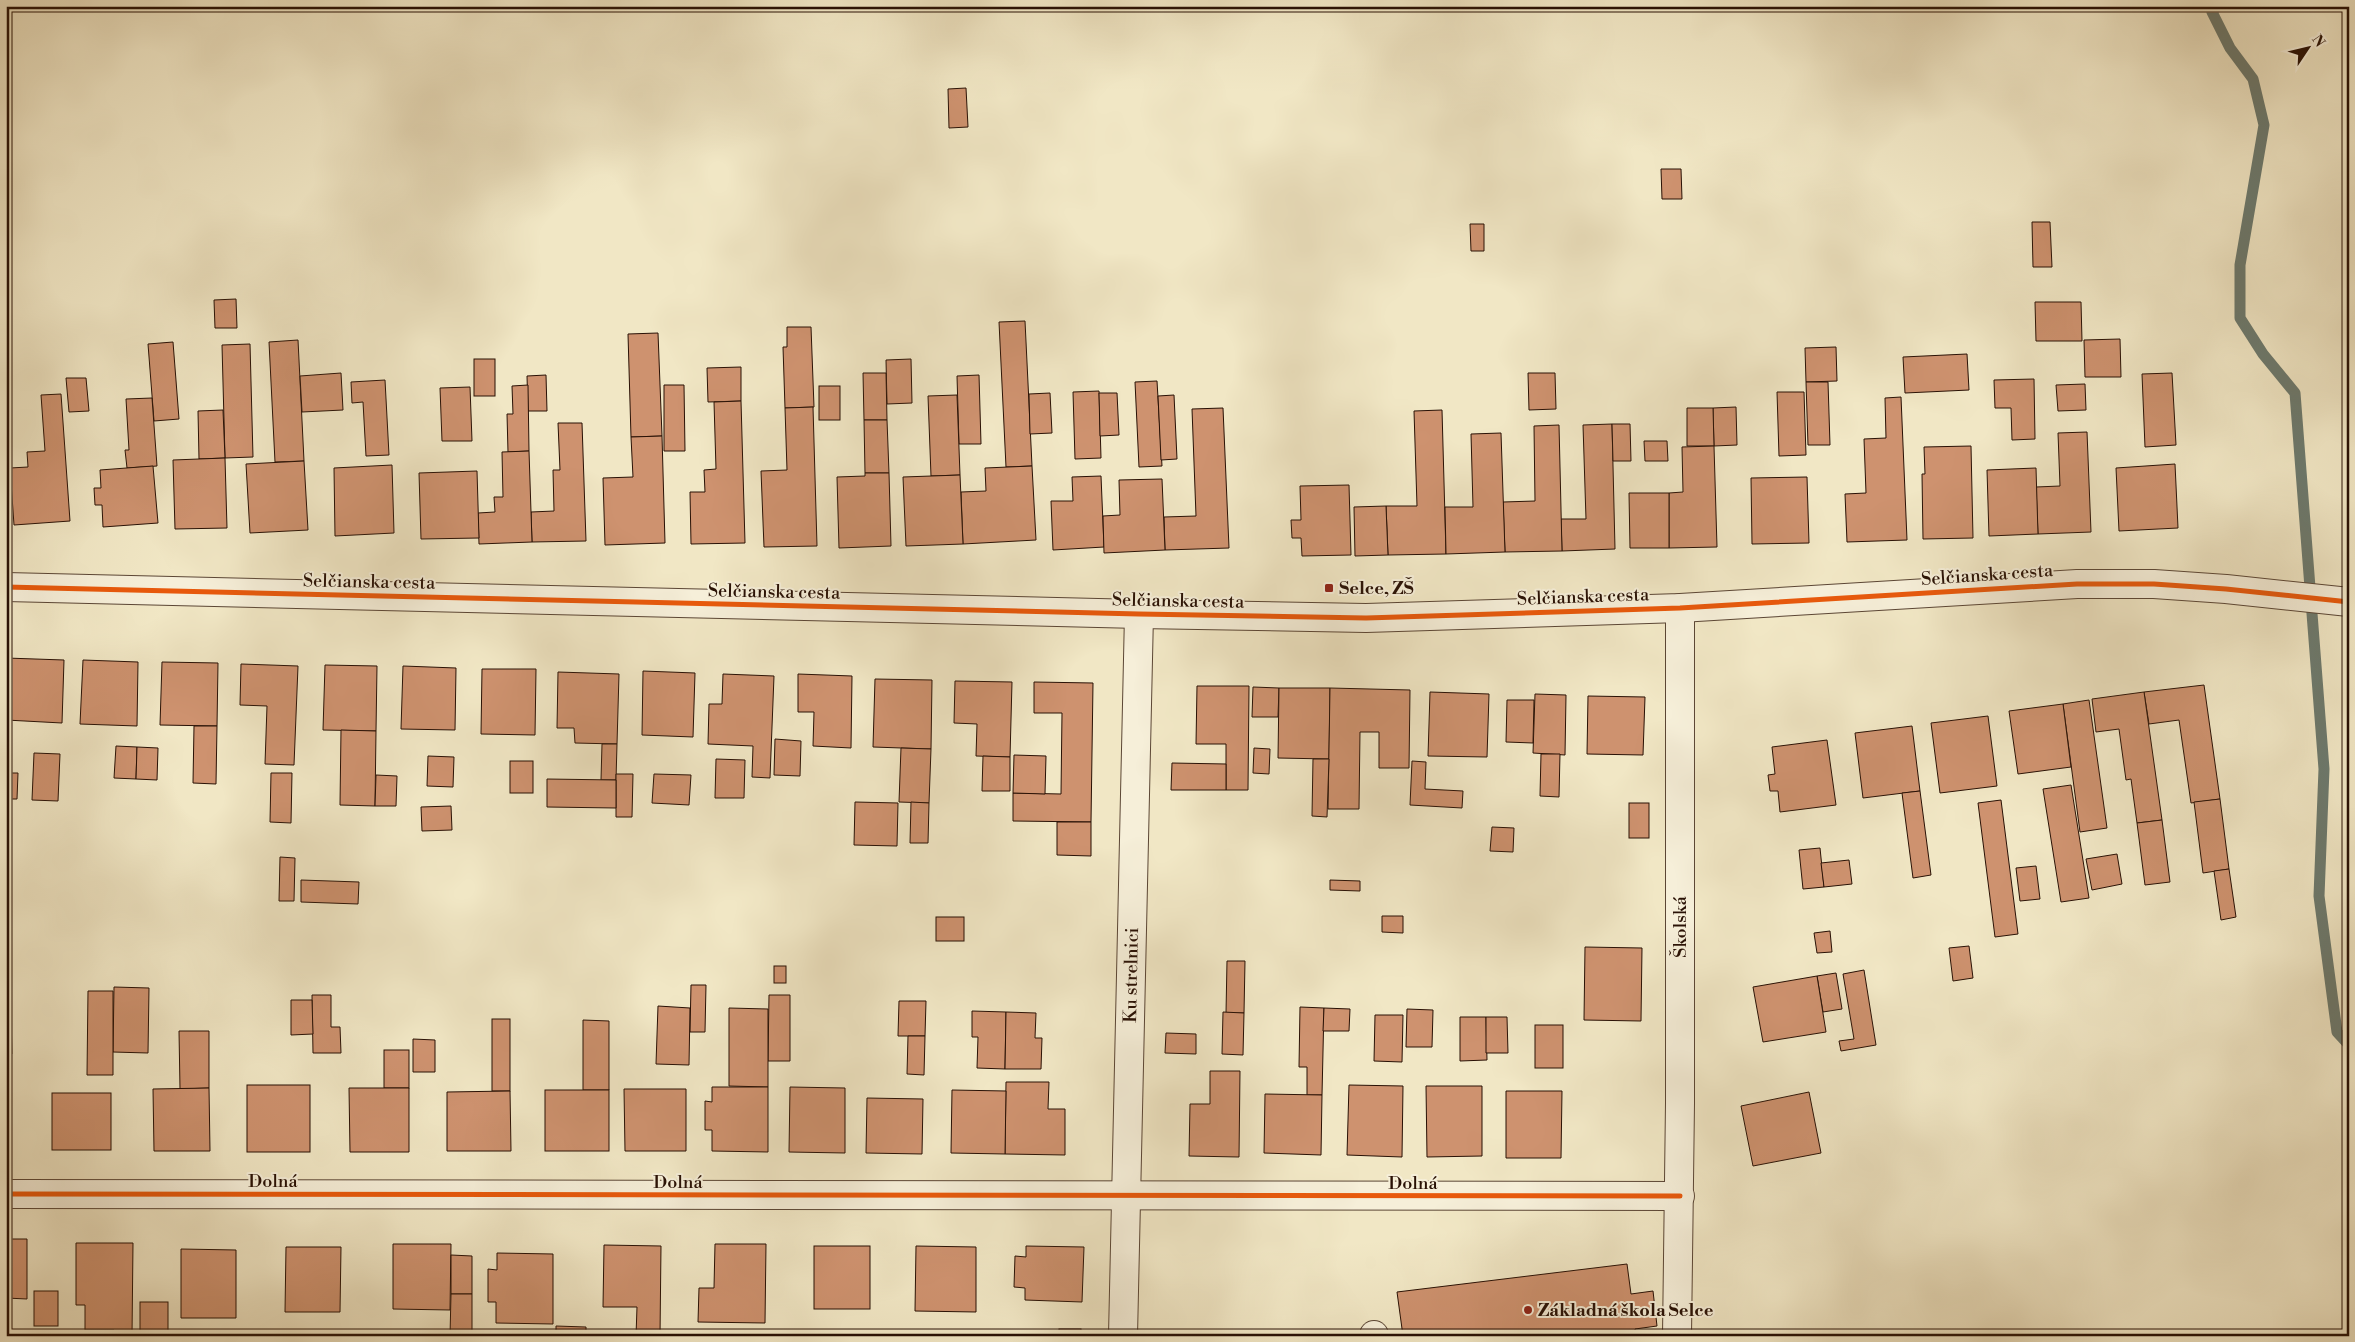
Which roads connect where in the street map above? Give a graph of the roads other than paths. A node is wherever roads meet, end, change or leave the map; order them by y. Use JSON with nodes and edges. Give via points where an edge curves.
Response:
{"nodes":[{"id":1,"x":6,"y":587,"type":"edge"},
{"id":2,"x":2337,"y":601,"type":"edge"},
{"id":3,"x":1680,"y":608,"type":"junction"},
{"id":4,"x":1139,"y":614,"type":"junction"},
{"id":5,"x":6,"y":1194,"type":"edge"},
{"id":6,"x":1680,"y":1196,"type":"junction"},
{"id":7,"x":1126,"y":1197,"type":"junction"},
{"id":8,"x":1123,"y":1336,"type":"edge"},
{"id":9,"x":1677,"y":1336,"type":"edge"}],
"edges":[{"from":1,"to":4,"type":"street","name":"Selčianska cesta"},
{"from":2,"to":3,"type":"street","name":"Selčianska cesta","via":[[2154,584],[2077,584]]},
{"from":3,"to":4,"type":"street","name":"Selčianska cesta","via":[[1366,618]]},
{"from":3,"to":6,"type":"street","name":"Školská"},
{"from":4,"to":7,"type":"street","name":"Ku strelnici"},
{"from":5,"to":7,"type":"street","name":"Dolná"},
{"from":6,"to":7,"type":"street","name":"Dolná"},
{"from":6,"to":9,"type":"street","name":"Školská"},
{"from":7,"to":8,"type":"street","name":"Ku strelnici"}]}
